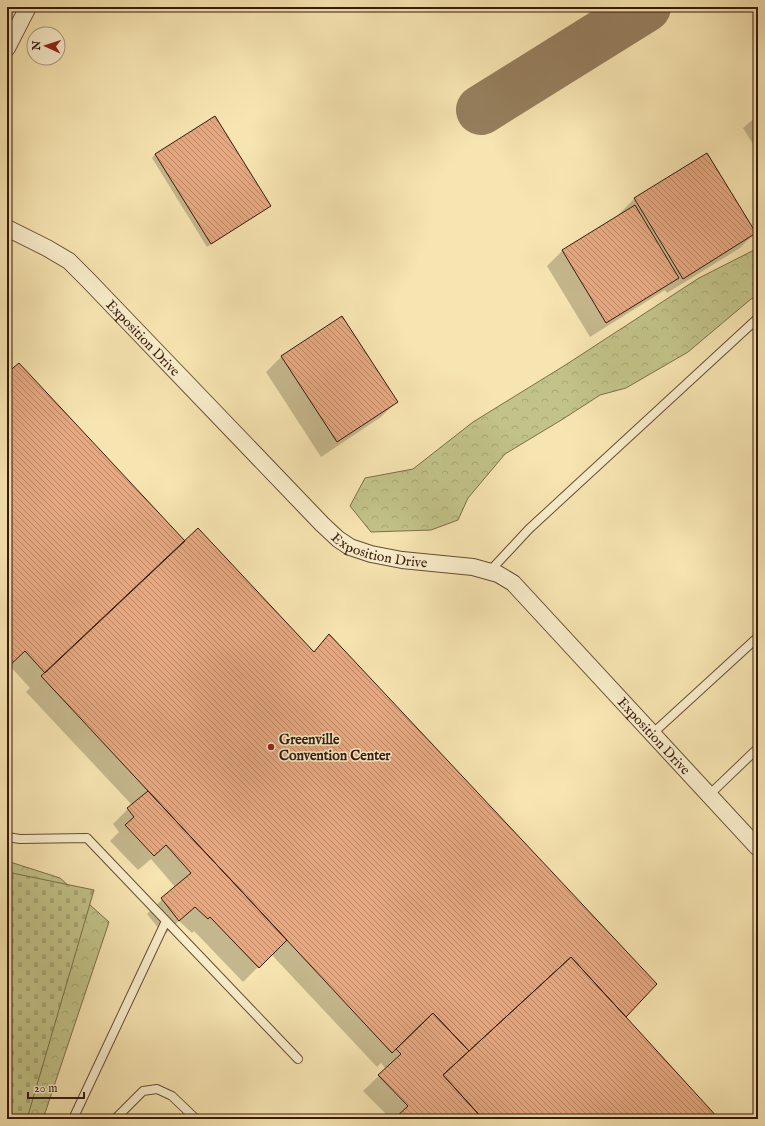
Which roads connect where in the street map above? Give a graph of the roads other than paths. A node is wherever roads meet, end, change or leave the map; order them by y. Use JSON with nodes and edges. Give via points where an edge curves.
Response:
{"nodes":[{"id":1,"x":28,"y":7,"type":"edge"},
{"id":2,"x":7,"y":48,"type":"edge"},
{"id":3,"x":7,"y":228,"type":"edge"},
{"id":4,"x":758,"y":318,"type":"edge"},
{"id":5,"x":489,"y":572,"type":"junction"},
{"id":6,"x":758,"y":638,"type":"edge"},
{"id":7,"x":652,"y":734,"type":"junction"},
{"id":8,"x":758,"y":748,"type":"edge"},
{"id":9,"x":709,"y":795,"type":"junction"},
{"id":10,"x":7,"y":837,"type":"edge"},
{"id":11,"x":758,"y":848,"type":"edge"},
{"id":12,"x":166,"y":921,"type":"junction"},
{"id":13,"x":298,"y":1059,"type":"dead end"},
{"id":14,"x":73,"y":1119,"type":"edge"},
{"id":15,"x":115,"y":1119,"type":"edge"},
{"id":16,"x":196,"y":1119,"type":"edge"}],
"edges":[{"from":1,"to":2,"type":"street"},
{"from":3,"to":5,"type":"street","name":"Exposition Drive","via":[[69,261],[322,524],[350,547],[402,560],[473,567]]},
{"from":4,"to":5,"type":"lane","via":[[529,529]]},
{"from":5,"to":7,"type":"street","name":"Exposition Drive","via":[[513,583]]},
{"from":6,"to":7,"type":"lane"},
{"from":7,"to":9,"type":"street","name":"Exposition Drive"},
{"from":8,"to":9,"type":"lane"},
{"from":9,"to":11,"type":"street","name":"Exposition Drive"},
{"from":10,"to":12,"type":"lane","via":[[87,838]]},
{"from":12,"to":13,"type":"lane"},
{"from":12,"to":14,"type":"lane"},
{"from":15,"to":16,"type":"lane","via":[[143,1091],[157,1089],[172,1096]]}]}
